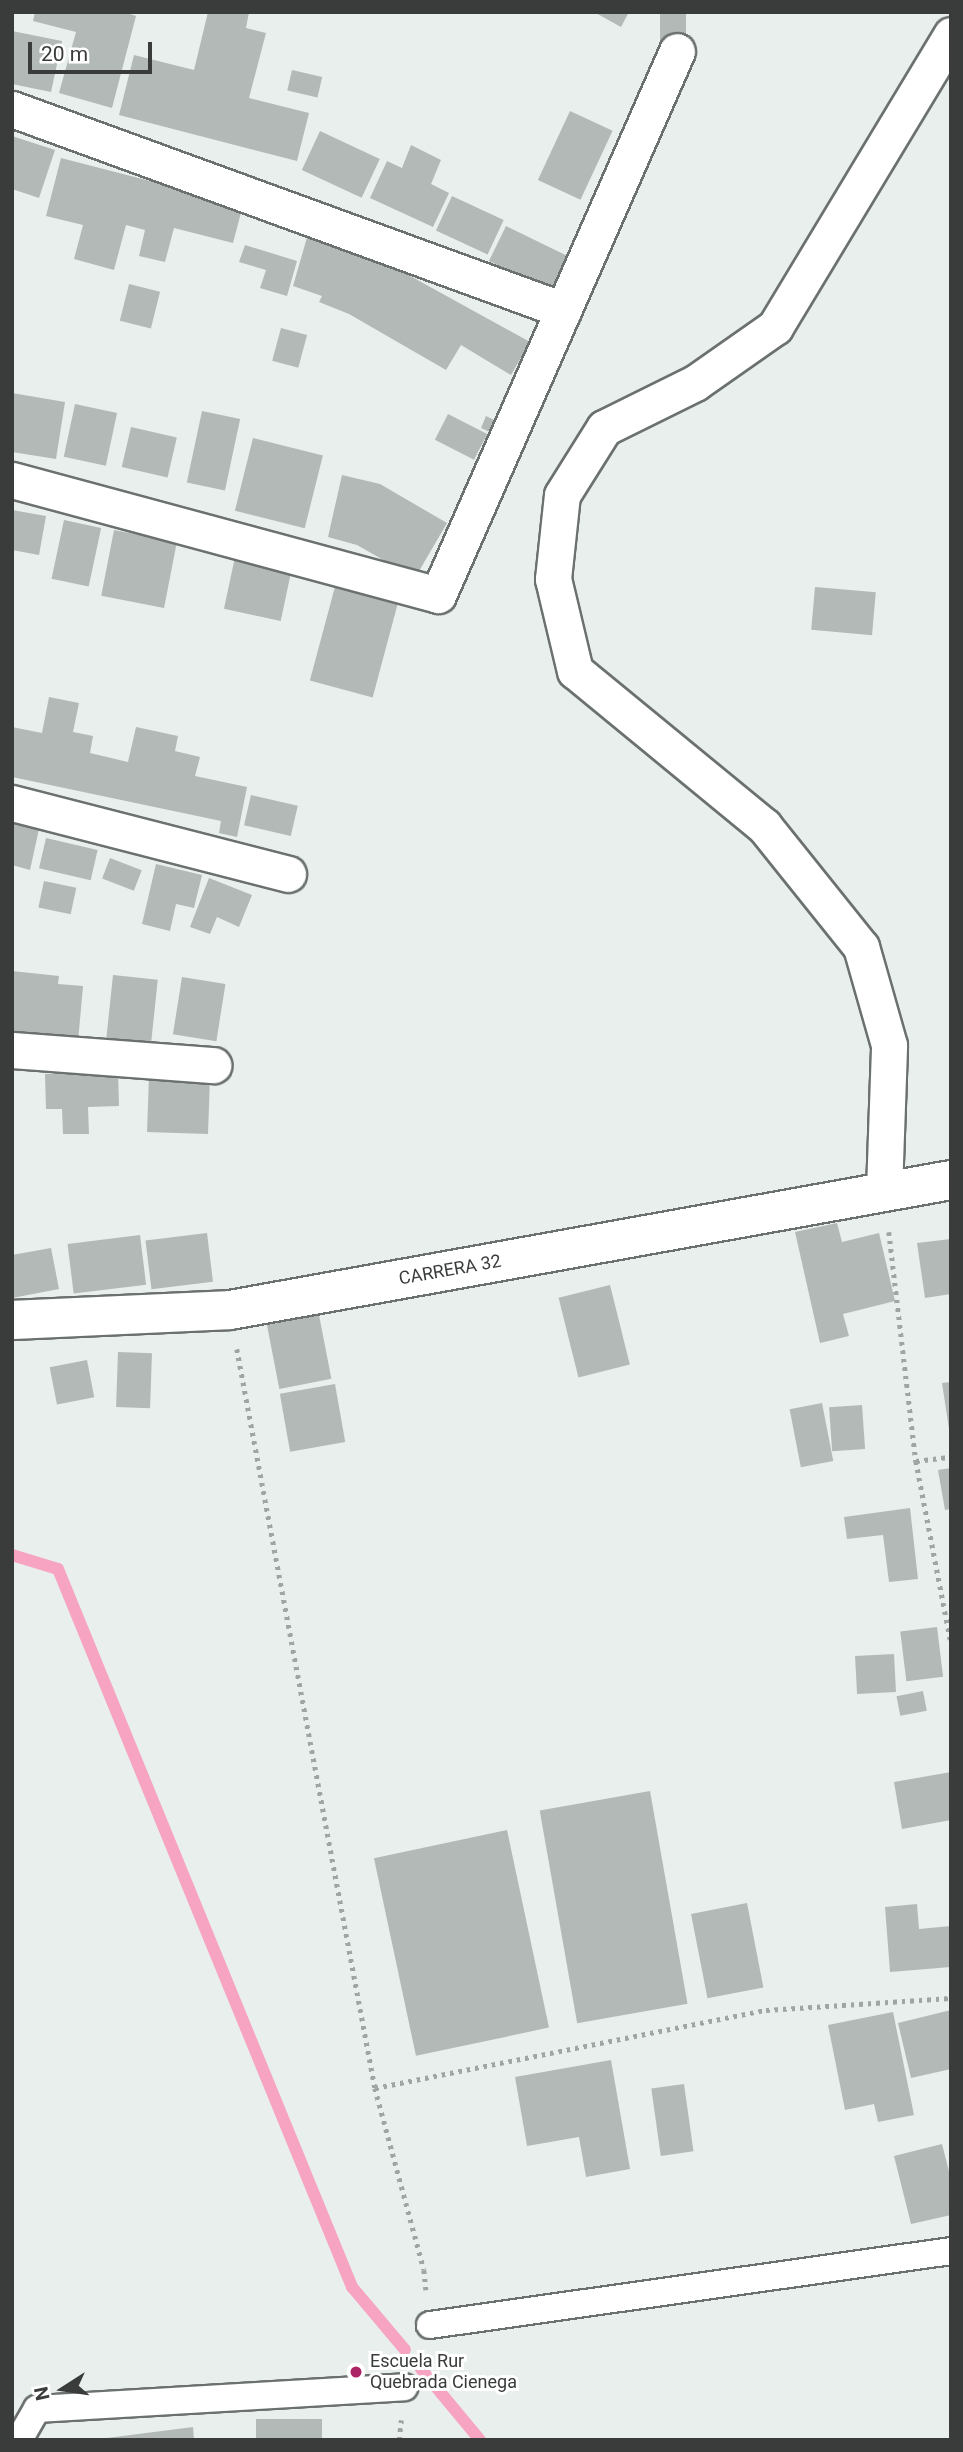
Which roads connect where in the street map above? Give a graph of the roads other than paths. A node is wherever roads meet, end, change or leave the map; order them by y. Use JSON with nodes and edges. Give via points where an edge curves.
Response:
{"nodes":[{"id":1,"x":951,"y":35,"type":"edge"},
{"id":2,"x":677,"y":51,"type":"dead end"},
{"id":3,"x":12,"y":109,"type":"edge"},
{"id":4,"x":563,"y":310,"type":"junction"},
{"id":5,"x":12,"y":480,"type":"edge"},
{"id":6,"x":12,"y":803,"type":"edge"},
{"id":7,"x":288,"y":874,"type":"dead end"},
{"id":8,"x":12,"y":1050,"type":"edge"},
{"id":9,"x":212,"y":1065,"type":"dead end"},
{"id":10,"x":951,"y":1180,"type":"edge"},
{"id":11,"x":884,"y":1191,"type":"junction"},
{"id":12,"x":12,"y":1320,"type":"edge"},
{"id":13,"x":951,"y":2251,"type":"edge"},
{"id":14,"x":430,"y":2325,"type":"road end"},
{"id":15,"x":404,"y":2387,"type":"road end"},
{"id":16,"x":19,"y":2440,"type":"edge"}],
"edges":[{"from":1,"to":11,"type":"street","via":[[775,327],[695,383],[604,428],[562,495],[552,579],[575,671],[764,826],[861,947],[889,1045]]},
{"from":2,"to":4,"type":"street"},
{"from":3,"to":4,"type":"street"},
{"from":4,"to":5,"type":"street","via":[[438,594]]},
{"from":6,"to":7,"type":"street"},
{"from":8,"to":9,"type":"street"},
{"from":10,"to":11,"type":"main road","name":"CARRERA 32"},
{"from":11,"to":12,"type":"main road","name":"CARRERA 32","via":[[230,1310]]},
{"from":13,"to":14,"type":"street"},
{"from":15,"to":16,"type":"street","via":[[37,2409]]}]}
